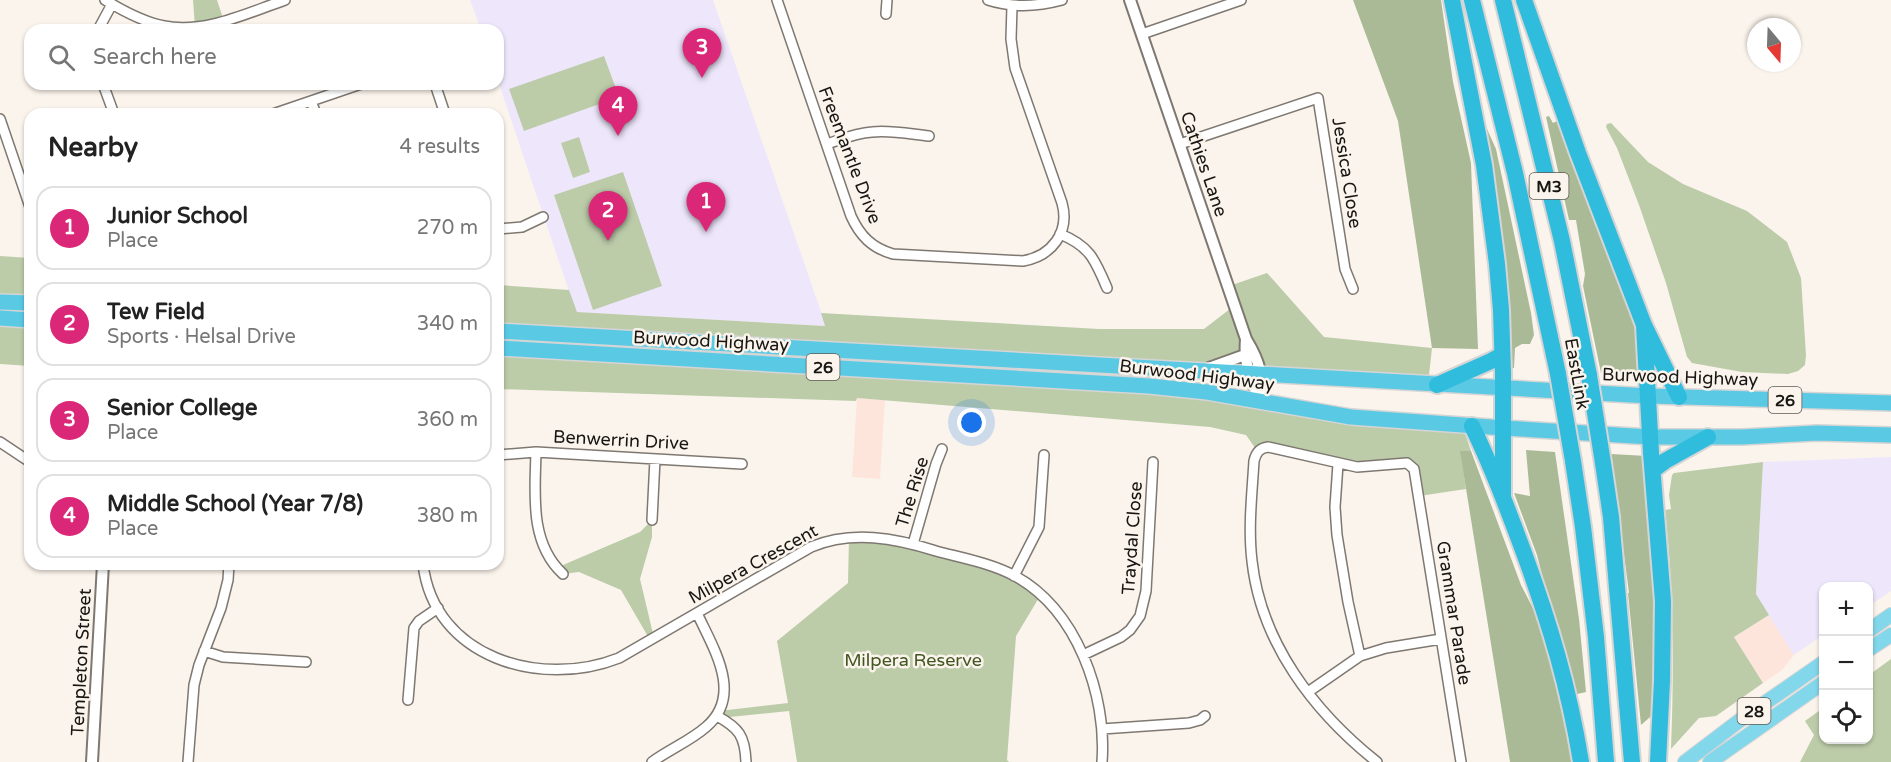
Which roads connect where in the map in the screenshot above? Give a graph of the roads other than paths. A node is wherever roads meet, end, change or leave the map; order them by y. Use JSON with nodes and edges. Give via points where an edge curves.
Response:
{"nodes":[{"id":1,"x":285,"y":0,"type":"edge"},
{"id":2,"x":777,"y":0,"type":"edge"},
{"id":3,"x":887,"y":0,"type":"edge"},
{"id":4,"x":988,"y":0,"type":"edge"},
{"id":5,"x":1062,"y":0,"type":"edge"},
{"id":6,"x":1130,"y":0,"type":"edge"},
{"id":7,"x":1240,"y":0,"type":"edge"},
{"id":8,"x":1452,"y":0,"type":"edge"},
{"id":9,"x":1472,"y":0,"type":"edge"},
{"id":10,"x":1503,"y":0,"type":"edge"},
{"id":11,"x":1524,"y":0,"type":"edge"},
{"id":12,"x":109,"y":2,"type":"edge"},
{"id":13,"x":1012,"y":6,"type":"junction"},
{"id":14,"x":886,"y":14,"type":"dead end"},
{"id":15,"x":100,"y":24,"type":"edge"},
{"id":16,"x":156,"y":24,"type":"edge"},
{"id":17,"x":211,"y":24,"type":"edge"},
{"id":18,"x":1142,"y":34,"type":"junction"},
{"id":19,"x":105,"y":90,"type":"edge"},
{"id":20,"x":343,"y":90,"type":"edge"},
{"id":21,"x":437,"y":90,"type":"edge"},
{"id":22,"x":311,"y":101,"type":"junction"},
{"id":23,"x":112,"y":108,"type":"edge"},
{"id":24,"x":291,"y":108,"type":"edge"},
{"id":25,"x":314,"y":108,"type":"edge"},
{"id":26,"x":443,"y":108,"type":"edge"},
{"id":27,"x":0,"y":119,"type":"edge"},
{"id":28,"x":929,"y":136,"type":"dead end"},
{"id":29,"x":827,"y":144,"type":"junction"},
{"id":30,"x":1180,"y":144,"type":"junction"},
{"id":31,"x":24,"y":189,"type":"edge"},
{"id":32,"x":543,"y":218,"type":"dead end"},
{"id":33,"x":504,"y":228,"type":"edge"},
{"id":34,"x":1060,"y":234,"type":"junction"},
{"id":35,"x":1107,"y":288,"type":"dead end"},
{"id":36,"x":1353,"y":289,"type":"dead end"},
{"id":37,"x":0,"y":302,"type":"edge"},
{"id":38,"x":24,"y":303,"type":"edge"},
{"id":39,"x":0,"y":318,"type":"edge"},
{"id":40,"x":24,"y":320,"type":"edge"},
{"id":41,"x":1644,"y":326,"type":"junction"},
{"id":42,"x":504,"y":331,"type":"edge"},
{"id":43,"x":1246,"y":339,"type":"junction"},
{"id":44,"x":504,"y":348,"type":"edge"},
{"id":45,"x":1245,"y":355,"type":"junction"},
{"id":46,"x":1502,"y":355,"type":"junction"},
{"id":47,"x":1147,"y":368,"type":"junction"},
{"id":48,"x":1200,"y":371,"type":"junction"},
{"id":49,"x":1255,"y":374,"type":"junction"},
{"id":50,"x":1437,"y":385,"type":"junction"},
{"id":51,"x":1149,"y":386,"type":"junction"},
{"id":52,"x":1503,"y":388,"type":"junction"},
{"id":53,"x":1649,"y":396,"type":"junction"},
{"id":54,"x":1679,"y":397,"type":"junction"},
{"id":55,"x":1260,"y":401,"type":"junction"},
{"id":56,"x":1891,"y":403,"type":"edge"},
{"id":57,"x":1472,"y":426,"type":"junction"},
{"id":58,"x":1504,"y":428,"type":"junction"},
{"id":59,"x":1891,"y":435,"type":"edge"},
{"id":60,"x":1650,"y":437,"type":"junction"},
{"id":61,"x":1708,"y":437,"type":"junction"},
{"id":62,"x":0,"y":442,"type":"edge"},
{"id":63,"x":942,"y":450,"type":"dead end"},
{"id":64,"x":536,"y":452,"type":"junction"},
{"id":65,"x":504,"y":455,"type":"edge"},
{"id":66,"x":1044,"y":455,"type":"dead end"},
{"id":67,"x":24,"y":458,"type":"edge"},
{"id":68,"x":655,"y":459,"type":"junction"},
{"id":69,"x":1153,"y":462,"type":"dead end"},
{"id":70,"x":742,"y":464,"type":"dead end"},
{"id":71,"x":1338,"y":464,"type":"junction"},
{"id":72,"x":1653,"y":470,"type":"junction"},
{"id":73,"x":1503,"y":496,"type":"junction"},
{"id":74,"x":652,"y":520,"type":"dead end"},
{"id":75,"x":913,"y":544,"type":"junction"},
{"id":76,"x":103,"y":570,"type":"edge"},
{"id":77,"x":229,"y":570,"type":"edge"},
{"id":78,"x":424,"y":570,"type":"edge"},
{"id":79,"x":562,"y":574,"type":"dead end"},
{"id":80,"x":1014,"y":576,"type":"junction"},
{"id":81,"x":438,"y":608,"type":"junction"},
{"id":82,"x":697,"y":614,"type":"junction"},
{"id":83,"x":1891,"y":615,"type":"edge"},
{"id":84,"x":1873,"y":628,"type":"edge"},
{"id":85,"x":1891,"y":635,"type":"edge"},
{"id":86,"x":1441,"y":639,"type":"junction"},
{"id":87,"x":1873,"y":648,"type":"edge"},
{"id":88,"x":204,"y":651,"type":"junction"},
{"id":89,"x":1083,"y":655,"type":"junction"},
{"id":90,"x":1360,"y":656,"type":"junction"},
{"id":91,"x":306,"y":662,"type":"dead end"},
{"id":92,"x":1819,"y":665,"type":"edge"},
{"id":93,"x":1819,"y":686,"type":"edge"},
{"id":94,"x":1308,"y":692,"type":"junction"},
{"id":95,"x":408,"y":700,"type":"dead end"},
{"id":96,"x":717,"y":716,"type":"junction"},
{"id":97,"x":1205,"y":716,"type":"dead end"},
{"id":98,"x":1102,"y":729,"type":"junction"},
{"id":99,"x":1658,"y":757,"type":"edge"},
{"id":100,"x":92,"y":762,"type":"edge"},
{"id":101,"x":188,"y":762,"type":"edge"},
{"id":102,"x":652,"y":762,"type":"edge"},
{"id":103,"x":746,"y":762,"type":"edge"},
{"id":104,"x":1102,"y":762,"type":"edge"},
{"id":105,"x":1377,"y":762,"type":"edge"},
{"id":106,"x":1461,"y":762,"type":"edge"},
{"id":107,"x":1581,"y":762,"type":"edge"},
{"id":108,"x":1606,"y":762,"type":"edge"},
{"id":109,"x":1632,"y":762,"type":"edge"},
{"id":110,"x":1685,"y":762,"type":"edge"},
{"id":111,"x":1710,"y":762,"type":"edge"}],
"edges":[{"from":1,"to":17,"type":"street"},
{"from":2,"to":29,"type":"street","name":"Freemantle Drive"},
{"from":3,"to":14,"type":"street"},
{"from":4,"to":13,"type":"street"},
{"from":5,"to":13,"type":"street"},
{"from":6,"to":18,"type":"street","name":"Cathies Lane"},
{"from":7,"to":18,"type":"street"},
{"from":8,"to":46,"type":"highway","via":[[1485,175],[1497,264]]},
{"from":9,"to":108,"type":"highway","name":"EastLink","number":"M3","bridge":true,"via":[[1515,173],[1558,374],[1583,527]]},
{"from":10,"to":109,"type":"highway","name":"EastLink","number":"M3","bridge":true,"via":[[1562,240],[1589,375],[1611,517]]},
{"from":11,"to":41,"type":"highway"},
{"from":12,"to":15,"type":"street"},
{"from":12,"to":16,"type":"street"},
{"from":13,"to":34,"type":"street","via":[[1013,60],[1062,202]]},
{"from":18,"to":30,"type":"street","name":"Cathies Lane"},
{"from":19,"to":23,"type":"street"},
{"from":20,"to":22,"type":"street"},
{"from":21,"to":26,"type":"street"},
{"from":22,"to":24,"type":"street"},
{"from":22,"to":25,"type":"street"},
{"from":27,"to":31,"type":"street"},
{"from":28,"to":29,"type":"street","via":[[872,132]]},
{"from":29,"to":34,"type":"street","name":"Freemantle Drive","via":[[855,226],[866,240],[885,251],[1023,261],[1047,252]]},
{"from":30,"to":36,"type":"street","name":"Jessica Close","via":[[1318,98],[1345,269]]},
{"from":30,"to":43,"type":"street","name":"Cathies Lane"},
{"from":32,"to":33,"type":"street","via":[[522,227]]},
{"from":34,"to":35,"type":"street","via":[[1090,252]]},
{"from":37,"to":38,"type":"highway"},
{"from":39,"to":40,"type":"highway"},
{"from":41,"to":53,"type":"highway"},
{"from":41,"to":54,"type":"highway"},
{"from":42,"to":47,"type":"highway","name":"Burwood Highway","number":"26"},
{"from":43,"to":45,"type":"street","name":"Cathies Lane"},
{"from":43,"to":49,"type":"street","name":"Cathies Lane","via":[[1254,353]]},
{"from":44,"to":51,"type":"highway","name":"Burwood Highway","number":"26"},
{"from":45,"to":48,"type":"street"},
{"from":45,"to":49,"type":"street","name":"Cathies Lane"},
{"from":46,"to":50,"type":"highway"},
{"from":46,"to":52,"type":"highway"},
{"from":47,"to":48,"type":"highway","name":"Burwood Highway","number":"26"},
{"from":47,"to":51,"type":"highway"},
{"from":48,"to":49,"type":"highway","name":"Burwood Highway","number":"26"},
{"from":49,"to":50,"type":"highway","name":"Burwood Highway","number":"26"},
{"from":49,"to":55,"type":"street","name":"Cathies Lane"},
{"from":50,"to":52,"type":"highway","name":"Burwood Highway","number":"26"},
{"from":51,"to":55,"type":"highway","name":"Burwood Highway","number":"26"},
{"from":52,"to":53,"type":"highway","name":"Burwood Highway","number":"26"},
{"from":52,"to":58,"type":"highway"},
{"from":53,"to":54,"type":"highway","name":"Burwood Highway","number":"26"},
{"from":53,"to":60,"type":"highway"},
{"from":54,"to":56,"type":"highway","name":"Burwood Highway","number":"26"},
{"from":55,"to":57,"type":"highway","name":"Burwood Highway","number":"26","via":[[1351,417]]},
{"from":57,"to":58,"type":"highway","name":"Burwood Highway","number":"26"},
{"from":57,"to":73,"type":"highway"},
{"from":58,"to":60,"type":"highway","name":"Burwood Highway","number":"26"},
{"from":58,"to":73,"type":"highway"},
{"from":59,"to":61,"type":"highway","name":"Burwood Highway","number":"26"},
{"from":60,"to":61,"type":"highway","name":"Burwood Highway","number":"26"},
{"from":60,"to":72,"type":"highway"},
{"from":61,"to":72,"type":"highway"},
{"from":62,"to":67,"type":"street"},
{"from":63,"to":75,"type":"street","name":"The Rise"},
{"from":64,"to":65,"type":"street","name":"Benwerrin Drive"},
{"from":64,"to":68,"type":"street","name":"Benwerrin Drive"},
{"from":64,"to":79,"type":"street","via":[[536,523],[551,561]]},
{"from":66,"to":80,"type":"street","via":[[1040,527]]},
{"from":68,"to":70,"type":"street","name":"Benwerrin Drive"},
{"from":68,"to":74,"type":"street"},
{"from":69,"to":89,"type":"street","name":"Traydal Close","via":[[1146,591],[1140,616],[1121,637]]},
{"from":71,"to":86,"type":"street","name":"Grammar Parade","via":[[1361,467],[1403,463],[1414,470]]},
{"from":71,"to":90,"type":"street","via":[[1337,536]]},
{"from":71,"to":94,"type":"street","via":[[1268,447],[1259,450],[1254,461],[1251,544],[1257,590],[1277,644]]},
{"from":72,"to":99,"type":"highway","via":[[1663,601]]},
{"from":73,"to":107,"type":"highway","via":[[1555,641]]},
{"from":75,"to":80,"type":"street","name":"Milpera Crescent"},
{"from":75,"to":82,"type":"street","name":"Milpera Crescent","via":[[869,537],[823,542]]},
{"from":76,"to":100,"type":"street","name":"Templeton Street"},
{"from":77,"to":88,"type":"street","via":[[222,608]]},
{"from":78,"to":81,"type":"street","name":"Milpera Crescent"},
{"from":80,"to":89,"type":"street","name":"Milpera Crescent","via":[[1050,605]]},
{"from":81,"to":82,"type":"street","name":"Milpera Crescent","via":[[457,633],[487,654],[515,665],[564,669],[587,668],[619,658]]},
{"from":81,"to":95,"type":"street","via":[[414,628]]},
{"from":82,"to":96,"type":"street","via":[[723,673],[724,695]]},
{"from":83,"to":84,"type":"main road"},
{"from":85,"to":87,"type":"main road"},
{"from":86,"to":90,"type":"street"},
{"from":86,"to":106,"type":"street","name":"Grammar Parade"},
{"from":88,"to":91,"type":"street","via":[[223,657]]},
{"from":88,"to":101,"type":"street","via":[[193,695]]},
{"from":89,"to":98,"type":"street","name":"Milpera Crescent","via":[[1097,694]]},
{"from":90,"to":94,"type":"street"},
{"from":92,"to":110,"type":"main road","number":"28"},
{"from":93,"to":111,"type":"main road","number":"28"},
{"from":94,"to":105,"type":"street","via":[[1342,732]]},
{"from":96,"to":102,"type":"street","via":[[700,732]]},
{"from":96,"to":103,"type":"street","via":[[741,734]]},
{"from":97,"to":98,"type":"street","via":[[1190,723]]},
{"from":98,"to":104,"type":"street","name":"Milpera Crescent"}]}
